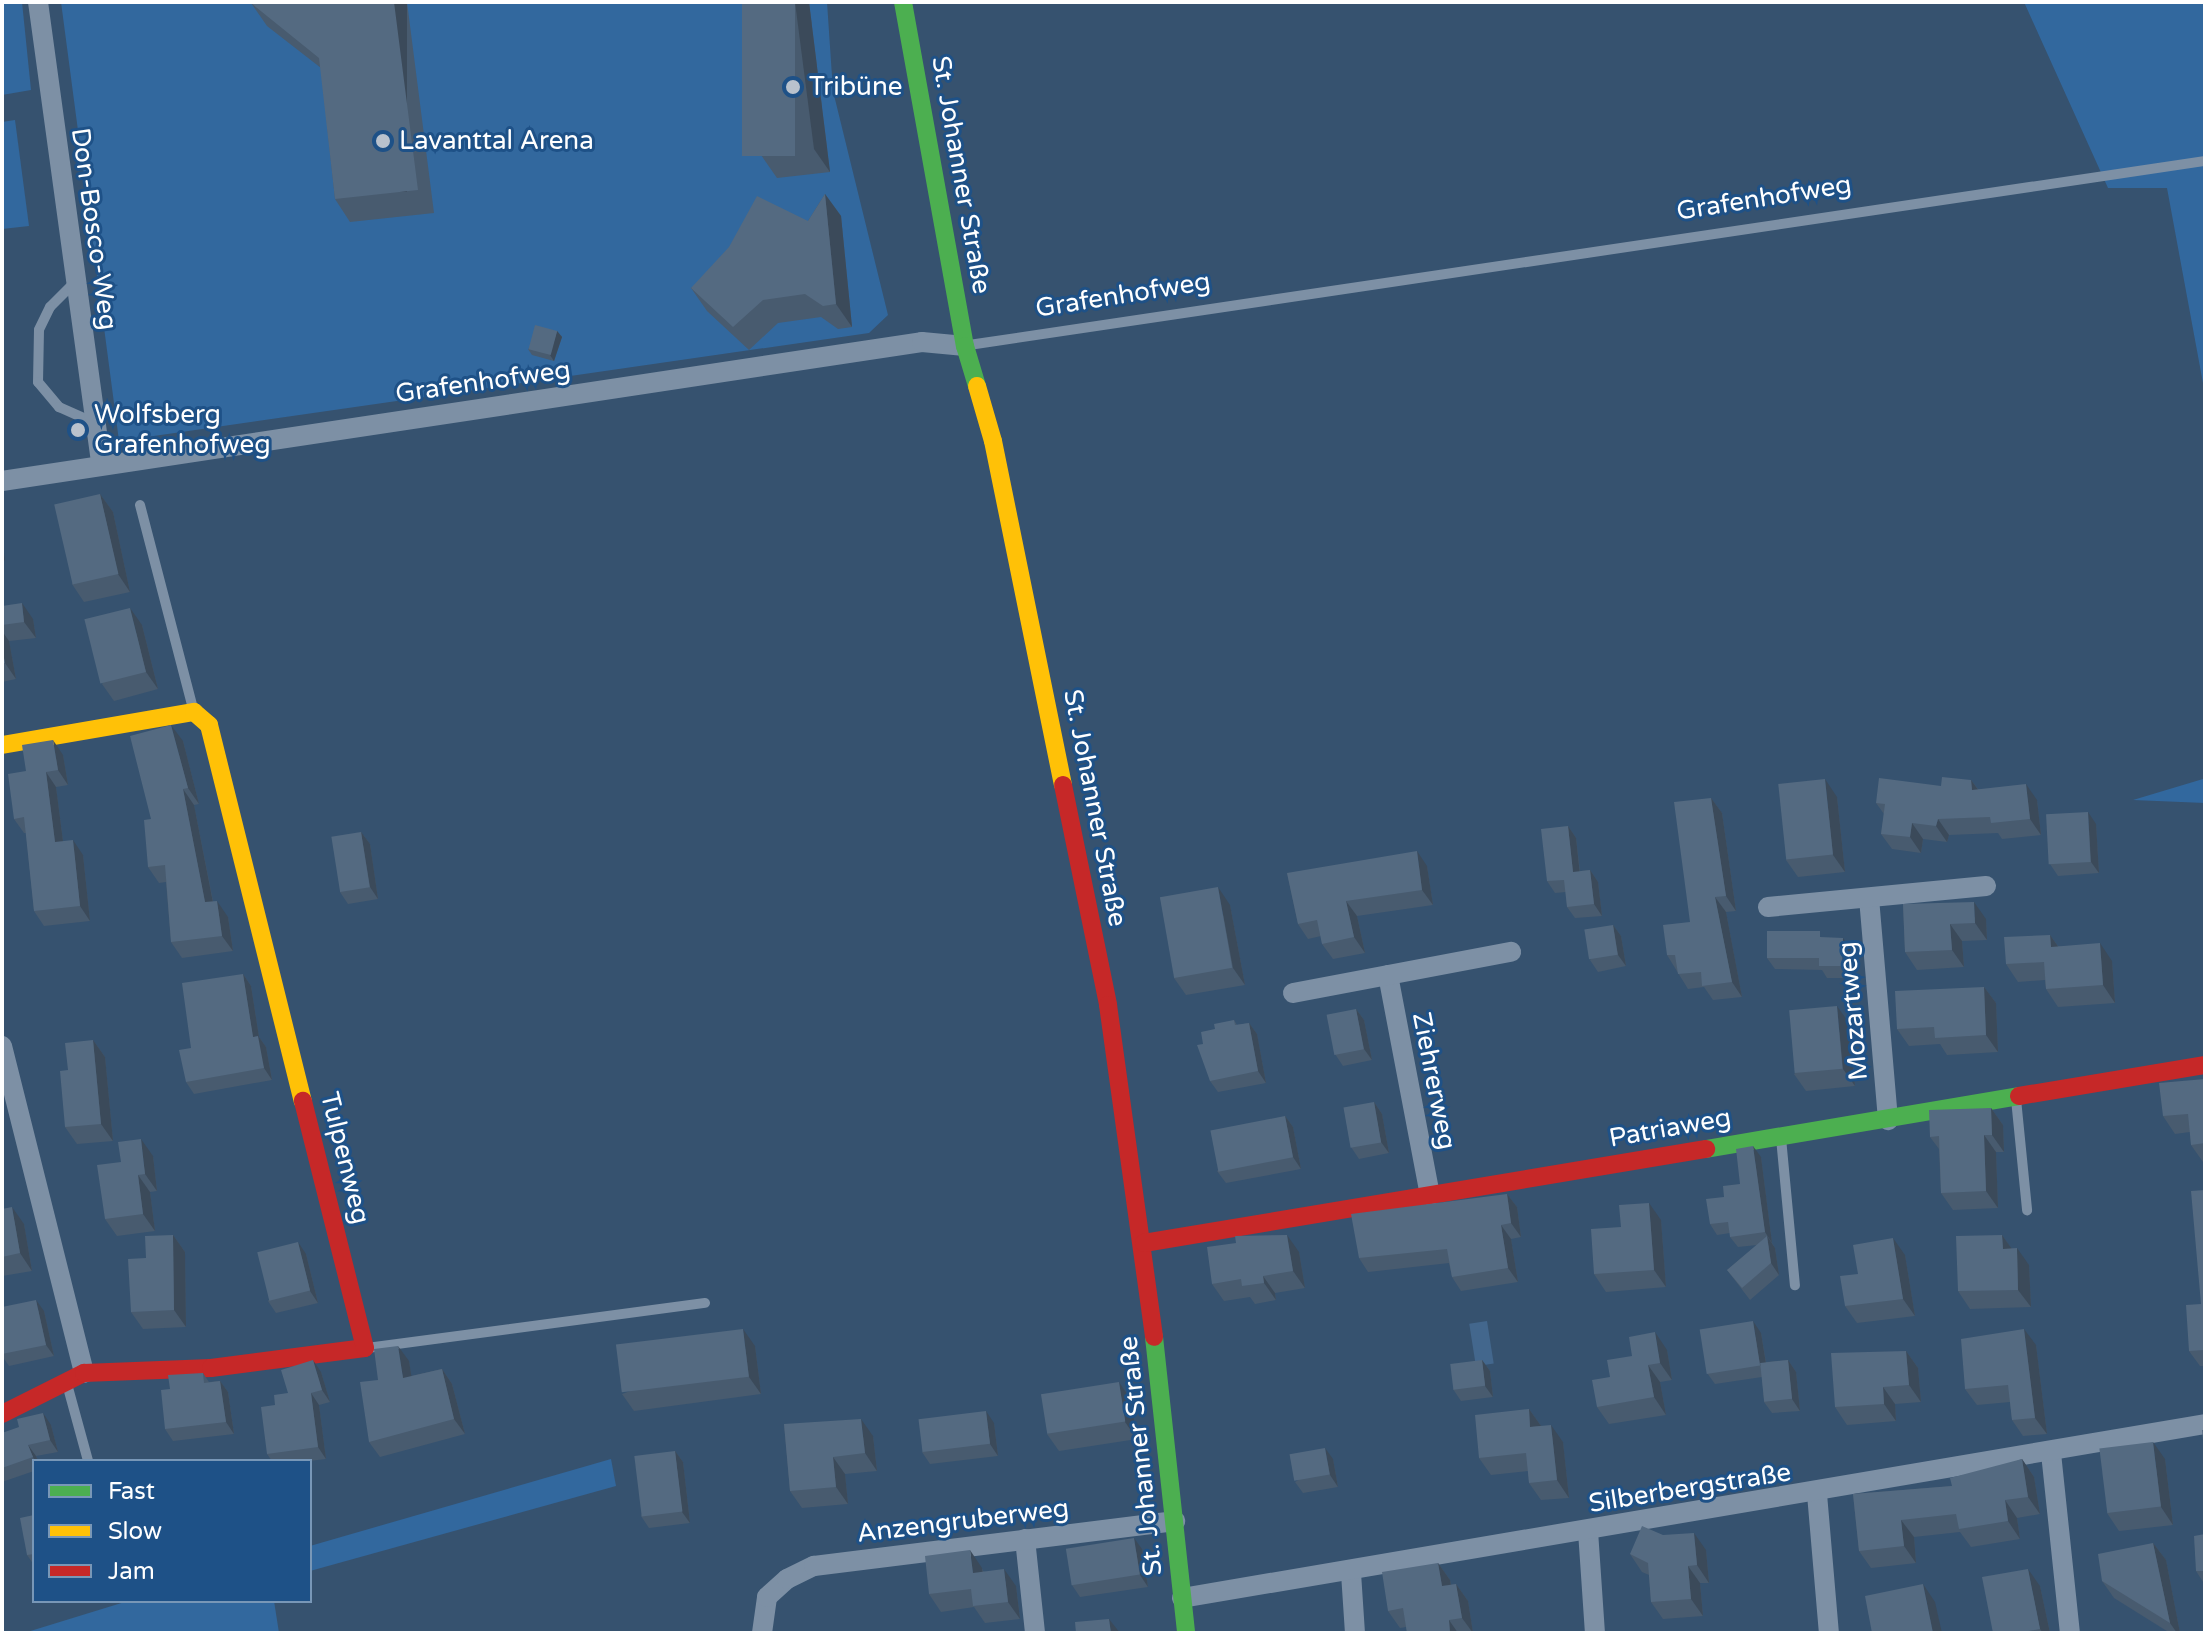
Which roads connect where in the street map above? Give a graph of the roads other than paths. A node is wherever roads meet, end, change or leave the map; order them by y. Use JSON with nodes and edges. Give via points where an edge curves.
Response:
{"nodes":[{"id":1,"x":38,"y":2,"type":"edge"},
{"id":2,"x":903,"y":2,"type":"edge"},
{"id":3,"x":2205,"y":161,"type":"edge"},
{"id":4,"x":75,"y":282,"type":"junction"},
{"id":5,"x":965,"y":346,"type":"junction"},
{"id":6,"x":95,"y":423,"type":"junction"},
{"id":7,"x":101,"y":464,"type":"junction"},
{"id":8,"x":2,"y":481,"type":"edge"},
{"id":9,"x":140,"y":505,"type":"dead end"},
{"id":10,"x":194,"y":712,"type":"junction"},
{"id":11,"x":2,"y":745,"type":"edge"},
{"id":12,"x":1986,"y":886,"type":"dead end"},
{"id":13,"x":1869,"y":898,"type":"junction"},
{"id":14,"x":1768,"y":907,"type":"dead end"},
{"id":15,"x":1511,"y":952,"type":"dead end"},
{"id":16,"x":1388,"y":975,"type":"junction"},
{"id":17,"x":1293,"y":993,"type":"dead end"},
{"id":18,"x":2,"y":1046,"type":"edge"},
{"id":19,"x":2205,"y":1065,"type":"edge"},
{"id":20,"x":2016,"y":1097,"type":"junction"},
{"id":21,"x":1888,"y":1120,"type":"junction"},
{"id":22,"x":1780,"y":1136,"type":"junction"},
{"id":23,"x":1430,"y":1196,"type":"junction"},
{"id":24,"x":2027,"y":1210,"type":"dead end"},
{"id":25,"x":1144,"y":1243,"type":"junction"},
{"id":26,"x":1795,"y":1285,"type":"dead end"},
{"id":27,"x":705,"y":1303,"type":"dead end"},
{"id":28,"x":365,"y":1348,"type":"junction"},
{"id":29,"x":75,"y":1378,"type":"junction"},
{"id":30,"x":2,"y":1414,"type":"edge"},
{"id":31,"x":2205,"y":1424,"type":"edge"},
{"id":32,"x":2051,"y":1453,"type":"junction"},
{"id":33,"x":88,"y":1459,"type":"edge"},
{"id":34,"x":1817,"y":1494,"type":"junction"},
{"id":35,"x":1175,"y":1521,"type":"junction"},
{"id":36,"x":1588,"y":1531,"type":"junction"},
{"id":37,"x":1025,"y":1539,"type":"junction"},
{"id":38,"x":1351,"y":1573,"type":"junction"},
{"id":39,"x":1182,"y":1598,"type":"junction"},
{"id":40,"x":762,"y":1633,"type":"edge"},
{"id":41,"x":1035,"y":1633,"type":"edge"},
{"id":42,"x":1186,"y":1633,"type":"edge"},
{"id":43,"x":1355,"y":1633,"type":"edge"},
{"id":44,"x":1595,"y":1633,"type":"edge"},
{"id":45,"x":1829,"y":1633,"type":"edge"},
{"id":46,"x":2070,"y":1633,"type":"edge"}],
"edges":[{"from":1,"to":4,"type":"street","name":"Don-Bosco-Weg"},
{"from":2,"to":5,"type":"street","name":"St. Johanner Straße"},
{"from":3,"to":5,"type":"lane","name":"Grafenhofweg"},
{"from":4,"to":6,"type":"street","name":"Don-Bosco-Weg"},
{"from":4,"to":6,"type":"lane","via":[[50,307],[39,330],[38,382],[59,407]]},
{"from":5,"to":7,"type":"street","name":"Grafenhofweg","via":[[922,342]]},
{"from":5,"to":25,"type":"street","name":"St. Johanner Straße","via":[[993,441],[1077,845]]},
{"from":6,"to":7,"type":"street","name":"Don-Bosco-Weg"},
{"from":7,"to":8,"type":"street","name":"Grafenhofweg"},
{"from":9,"to":10,"type":"lane"},
{"from":10,"to":11,"type":"street"},
{"from":10,"to":28,"type":"street","name":"Tulpenweg","via":[[209,725]]},
{"from":12,"to":13,"type":"street"},
{"from":13,"to":14,"type":"street"},
{"from":13,"to":21,"type":"street","name":"Mozartweg"},
{"from":15,"to":16,"type":"street"},
{"from":16,"to":17,"type":"street"},
{"from":16,"to":23,"type":"street","name":"Ziehrerweg"},
{"from":18,"to":29,"type":"street"},
{"from":19,"to":20,"type":"street","name":"Patriaweg"},
{"from":20,"to":21,"type":"street","name":"Patriaweg"},
{"from":20,"to":24,"type":"lane"},
{"from":21,"to":22,"type":"street","name":"Patriaweg"},
{"from":22,"to":23,"type":"street","name":"Patriaweg"},
{"from":22,"to":26,"type":"lane"},
{"from":23,"to":25,"type":"street","name":"Patriaweg"},
{"from":25,"to":35,"type":"street","name":"St. Johanner Straße"},
{"from":27,"to":28,"type":"lane"},
{"from":28,"to":29,"type":"street","via":[[211,1368]]},
{"from":29,"to":30,"type":"street"},
{"from":29,"to":33,"type":"lane"},
{"from":31,"to":32,"type":"street","name":"Silberbergstraße"},
{"from":32,"to":34,"type":"street","name":"Silberbergstraße"},
{"from":32,"to":46,"type":"street"},
{"from":34,"to":36,"type":"street","name":"Silberbergstraße"},
{"from":34,"to":45,"type":"street"},
{"from":35,"to":37,"type":"street","name":"Anzengruberweg"},
{"from":35,"to":39,"type":"street","name":"St. Johanner Straße"},
{"from":36,"to":38,"type":"street","name":"Silberbergstraße"},
{"from":36,"to":44,"type":"street"},
{"from":37,"to":40,"type":"street","name":"Anzengruberweg","via":[[814,1566],[787,1579],[767,1597]]},
{"from":37,"to":41,"type":"street"},
{"from":38,"to":39,"type":"street","name":"Silberbergstraße"},
{"from":38,"to":43,"type":"street"},
{"from":39,"to":42,"type":"street","name":"St. Johanner Straße"}]}
